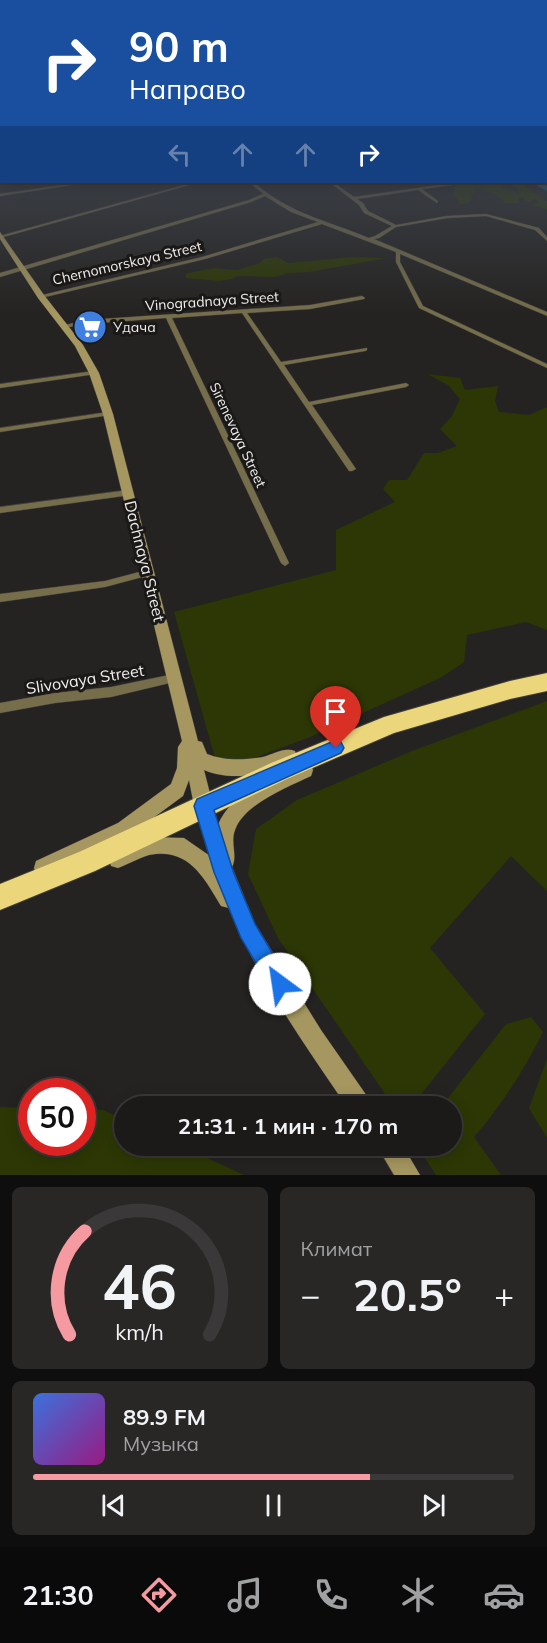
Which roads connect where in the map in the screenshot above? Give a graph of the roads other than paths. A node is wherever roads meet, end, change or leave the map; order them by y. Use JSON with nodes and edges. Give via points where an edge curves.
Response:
{"nodes":[{"id":1,"x":118,"y":204,"type":"edge"},
{"id":2,"x":240,"y":204,"type":"edge"},
{"id":3,"x":278,"y":204,"type":"edge"},
{"id":4,"x":361,"y":204,"type":"edge"},
{"id":5,"x":321,"y":223,"type":"junction"},
{"id":6,"x":395,"y":226,"type":"junction"},
{"id":7,"x":0,"y":236,"type":"edge"},
{"id":8,"x":369,"y":239,"type":"junction"},
{"id":9,"x":547,"y":240,"type":"edge"},
{"id":10,"x":398,"y":251,"type":"junction"},
{"id":11,"x":24,"y":268,"type":"junction"},
{"id":12,"x":0,"y":275,"type":"edge"},
{"id":13,"x":41,"y":296,"type":"junction"},
{"id":14,"x":362,"y":298,"type":"dead end"},
{"id":15,"x":244,"y":312,"type":"junction"},
{"id":16,"x":547,"y":314,"type":"edge"},
{"id":17,"x":168,"y":316,"type":"junction"},
{"id":18,"x":64,"y":326,"type":"junction"},
{"id":19,"x":365,"y":349,"type":"dead end"},
{"id":20,"x":280,"y":364,"type":"junction"},
{"id":21,"x":547,"y":366,"type":"edge"},
{"id":22,"x":94,"y":373,"type":"junction"},
{"id":23,"x":406,"y":385,"type":"dead end"},
{"id":24,"x":0,"y":386,"type":"edge"},
{"id":25,"x":309,"y":404,"type":"junction"},
{"id":26,"x":108,"y":414,"type":"junction"},
{"id":27,"x":0,"y":430,"type":"edge"},
{"id":28,"x":352,"y":469,"type":"dead end"},
{"id":29,"x":128,"y":493,"type":"junction"},
{"id":30,"x":0,"y":510,"type":"edge"},
{"id":31,"x":285,"y":564,"type":"dead end"},
{"id":32,"x":147,"y":573,"type":"junction"},
{"id":33,"x":0,"y":598,"type":"edge"},
{"id":34,"x":174,"y":678,"type":"junction"},
{"id":35,"x":547,"y":682,"type":"edge"},
{"id":36,"x":0,"y":708,"type":"edge"},
{"id":37,"x":186,"y":724,"type":"junction"},
{"id":38,"x":392,"y":724,"type":"junction"},
{"id":39,"x":203,"y":806,"type":"junction"},
{"id":40,"x":0,"y":888,"type":"edge"},
{"id":41,"x":0,"y":897,"type":"edge"},
{"id":42,"x":0,"y":906,"type":"edge"},
{"id":43,"x":248,"y":931,"type":"junction"},
{"id":44,"x":353,"y":1096,"type":"edge"},
{"id":45,"x":396,"y":1156,"type":"edge"},
{"id":46,"x":408,"y":1175,"type":"edge"}],
"edges":[{"from":1,"to":7,"type":"street"},
{"from":2,"to":11,"type":"street"},
{"from":3,"to":5,"type":"street"},
{"from":4,"to":6,"type":"street","via":[[366,212]]},
{"from":5,"to":8,"type":"street"},
{"from":5,"to":13,"type":"street","name":"Chernomorskaya Street","via":[[203,258]]},
{"from":6,"to":8,"type":"street"},
{"from":6,"to":9,"type":"street","via":[[486,214],[537,229]]},
{"from":7,"to":11,"type":"main road","name":"Dachnaya Street"},
{"from":8,"to":10,"type":"street"},
{"from":10,"to":16,"type":"street"},
{"from":10,"to":21,"type":"street","via":[[398,262],[421,307]]},
{"from":11,"to":12,"type":"street"},
{"from":11,"to":13,"type":"main road","name":"Dachnaya Street"},
{"from":13,"to":18,"type":"main road","name":"Dachnaya Street"},
{"from":14,"to":15,"type":"street","name":"Vinogradnaya Street"},
{"from":15,"to":17,"type":"street","name":"Vinogradnaya Street"},
{"from":15,"to":20,"type":"street"},
{"from":17,"to":18,"type":"street","name":"Vinogradnaya Street"},
{"from":17,"to":31,"type":"street","name":"Sirenevaya Street"},
{"from":18,"to":22,"type":"main road","name":"Dachnaya Street"},
{"from":19,"to":20,"type":"street"},
{"from":20,"to":25,"type":"street"},
{"from":22,"to":24,"type":"street"},
{"from":22,"to":26,"type":"main road","name":"Dachnaya Street"},
{"from":23,"to":25,"type":"street"},
{"from":25,"to":28,"type":"street"},
{"from":26,"to":27,"type":"street"},
{"from":26,"to":29,"type":"main road","name":"Dachnaya Street"},
{"from":29,"to":30,"type":"street"},
{"from":29,"to":32,"type":"main road","name":"Dachnaya Street"},
{"from":32,"to":33,"type":"street","via":[[105,584]]},
{"from":32,"to":34,"type":"main road","name":"Dachnaya Street"},
{"from":34,"to":36,"type":"street","name":"Slivovaya Street","via":[[111,692]]},
{"from":34,"to":37,"type":"main road","name":"Dachnaya Street"},
{"from":35,"to":38,"type":"highway"},
{"from":37,"to":38,"type":"main road","via":[[201,760],[220,768],[262,765]]},
{"from":37,"to":39,"type":"main road","name":"Dachnaya Street"},
{"from":37,"to":40,"type":"main road","via":[[185,768],[177,790],[124,829]]},
{"from":38,"to":39,"type":"highway"},
{"from":38,"to":43,"type":"main road","via":[[243,802],[225,827],[224,852]]},
{"from":39,"to":41,"type":"highway","via":[[86,862]]},
{"from":39,"to":43,"type":"main road","name":"Dachnaya Street"},
{"from":42,"to":43,"type":"main road","via":[[150,846],[184,847],[207,866]]},
{"from":43,"to":44,"type":"main road"},
{"from":45,"to":46,"type":"main road"}]}
